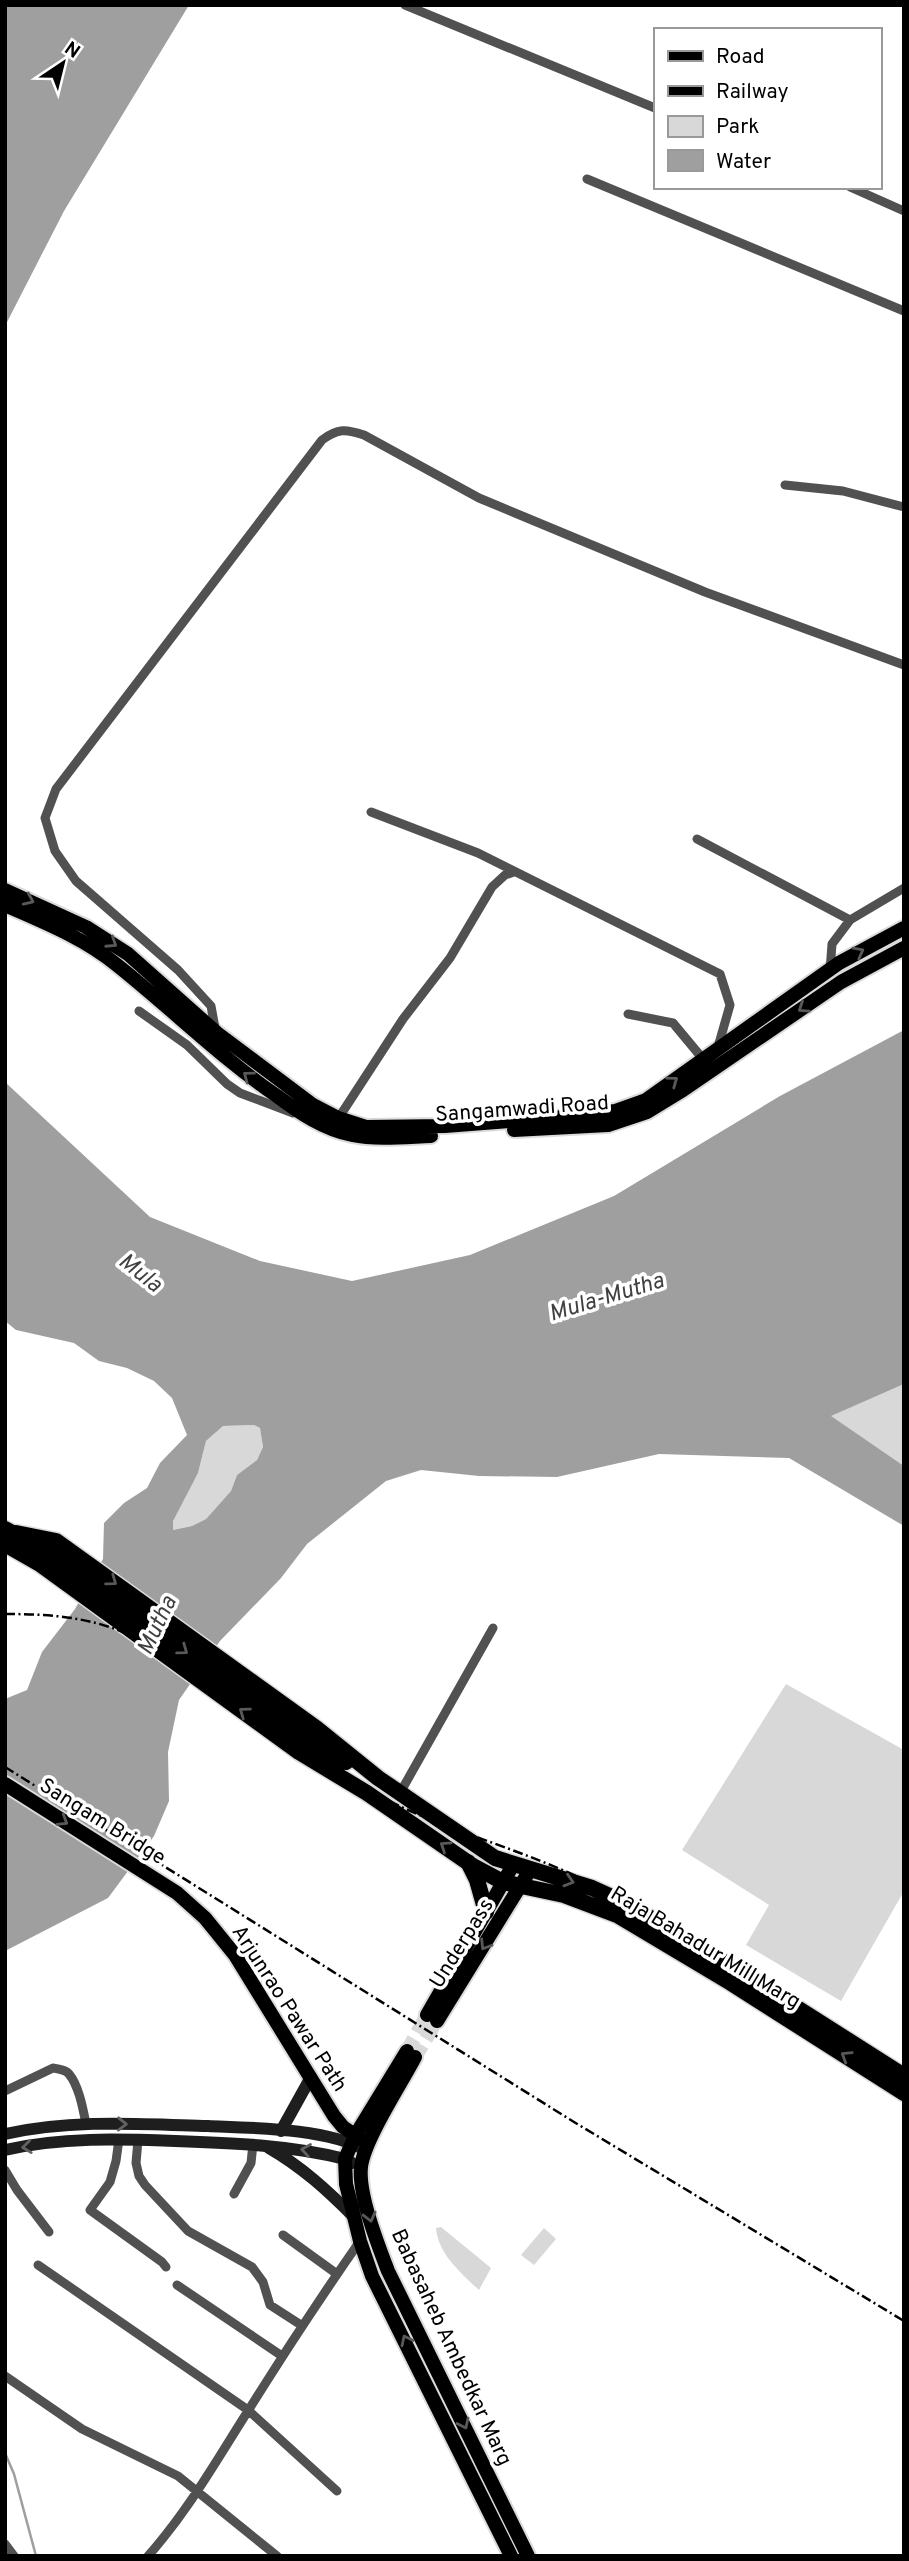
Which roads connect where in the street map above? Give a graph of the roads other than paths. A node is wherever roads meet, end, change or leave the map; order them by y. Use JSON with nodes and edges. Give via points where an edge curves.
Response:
{"nodes":[{"id":1,"x":405,"y":5,"type":"edge"},
{"id":2,"x":654,"y":108,"type":"edge"},
{"id":3,"x":587,"y":179,"type":"dead end"},
{"id":4,"x":854,"y":189,"type":"edge"},
{"id":5,"x":904,"y":211,"type":"edge"},
{"id":6,"x":904,"y":311,"type":"edge"},
{"id":7,"x":785,"y":485,"type":"dead end"},
{"id":8,"x":904,"y":507,"type":"edge"},
{"id":9,"x":904,"y":665,"type":"edge"},
{"id":10,"x":371,"y":812,"type":"dead end"},
{"id":11,"x":697,"y":839,"type":"dead end"},
{"id":12,"x":514,"y":872,"type":"junction"},
{"id":13,"x":904,"y":888,"type":"edge"},
{"id":14,"x":5,"y":890,"type":"edge"},
{"id":15,"x":5,"y":905,"type":"edge"},
{"id":16,"x":52,"y":918,"type":"junction"},
{"id":17,"x":850,"y":920,"type":"junction"},
{"id":18,"x":904,"y":928,"type":"edge"},
{"id":19,"x":904,"y":948,"type":"edge"},
{"id":20,"x":829,"y":969,"type":"junction"},
{"id":21,"x":837,"y":985,"type":"junction"},
{"id":22,"x":139,"y":1011,"type":"dead end"},
{"id":23,"x":628,"y":1014,"type":"dead end"},
{"id":24,"x":211,"y":1038,"type":"junction"},
{"id":25,"x":718,"y":1049,"type":"junction"},
{"id":26,"x":703,"y":1059,"type":"junction"},
{"id":27,"x":311,"y":1112,"type":"junction"},
{"id":28,"x":335,"y":1124,"type":"junction"},
{"id":29,"x":9,"y":1535,"type":"edge"},
{"id":30,"x":48,"y":1552,"type":"junction"},
{"id":31,"x":494,"y":1628,"type":"dead end"},
{"id":32,"x":307,"y":1740,"type":"junction"},
{"id":33,"x":332,"y":1763,"type":"junction"},
{"id":34,"x":5,"y":1784,"type":"edge"},
{"id":35,"x":400,"y":1793,"type":"junction"},
{"id":36,"x":468,"y":1862,"type":"junction"},
{"id":37,"x":513,"y":1865,"type":"junction"},
{"id":38,"x":530,"y":1870,"type":"junction"},
{"id":39,"x":503,"y":1882,"type":"junction"},
{"id":40,"x":520,"y":1886,"type":"junction"},
{"id":41,"x":177,"y":1893,"type":"joint"},
{"id":42,"x":486,"y":1912,"type":"junction"},
{"id":43,"x":311,"y":2077,"type":"junction"},
{"id":44,"x":900,"y":2082,"type":"edge"},
{"id":45,"x":5,"y":2091,"type":"edge"},
{"id":46,"x":326,"y":2101,"type":"junction"},
{"id":47,"x":365,"y":2121,"type":"junction"},
{"id":48,"x":86,"y":2124,"type":"junction"},
{"id":49,"x":281,"y":2131,"type":"junction"},
{"id":50,"x":5,"y":2134,"type":"edge"},
{"id":51,"x":119,"y":2139,"type":"junction"},
{"id":52,"x":138,"y":2140,"type":"junction"},
{"id":53,"x":359,"y":2141,"type":"junction"},
{"id":54,"x":260,"y":2145,"type":"junction"},
{"id":55,"x":5,"y":2150,"type":"edge"},
{"id":56,"x":345,"y":2159,"type":"junction"},
{"id":57,"x":361,"y":2168,"type":"junction"},
{"id":58,"x":5,"y":2170,"type":"edge"},
{"id":59,"x":234,"y":2194,"type":"dead end"},
{"id":60,"x":354,"y":2217,"type":"junction"},
{"id":61,"x":49,"y":2232,"type":"dead end"},
{"id":62,"x":283,"y":2235,"type":"dead end"},
{"id":63,"x":360,"y":2241,"type":"junction"},
{"id":64,"x":38,"y":2265,"type":"dead end"},
{"id":65,"x":166,"y":2267,"type":"dead end"},
{"id":66,"x":337,"y":2274,"type":"junction"},
{"id":67,"x":177,"y":2284,"type":"dead end"},
{"id":68,"x":301,"y":2325,"type":"junction"},
{"id":69,"x":282,"y":2356,"type":"junction"},
{"id":70,"x":5,"y":2376,"type":"edge"},
{"id":71,"x":248,"y":2410,"type":"junction"},
{"id":72,"x":337,"y":2491,"type":"dead end"},
{"id":73,"x":199,"y":2492,"type":"junction"},
{"id":74,"x":5,"y":2544,"type":"edge"},
{"id":75,"x":14,"y":2556,"type":"edge"},
{"id":76,"x":148,"y":2556,"type":"edge"},
{"id":77,"x":277,"y":2556,"type":"edge"},
{"id":78,"x":510,"y":2556,"type":"edge"},
{"id":79,"x":528,"y":2556,"type":"edge"}],
"edges":[{"from":1,"to":2,"type":"street"},
{"from":3,"to":6,"type":"street"},
{"from":4,"to":5,"type":"street"},
{"from":7,"to":8,"type":"street","via":[[843,491]]},
{"from":9,"to":24,"type":"street","via":[[705,592],[479,498],[364,435],[335,430],[322,440],[55,789],[46,818],[55,851],[76,881],[178,970],[211,1006]]},
{"from":10,"to":12,"type":"street","via":[[478,853]]},
{"from":11,"to":17,"type":"street"},
{"from":12,"to":25,"type":"street","via":[[720,974],[730,1005]]},
{"from":12,"to":28,"type":"street","via":[[492,887],[450,958],[403,1019]]},
{"from":13,"to":17,"type":"street"},
{"from":14,"to":16,"type":"main road","one_way":true},
{"from":15,"to":16,"type":"main road"},
{"from":16,"to":24,"type":"main road","name":"Sangamwadi Road","via":[[86,927],[128,954]]},
{"from":17,"to":20,"type":"street","via":[[832,944]]},
{"from":20,"to":18,"type":"main road","name":"Sangamwadi Road","one_way":true},
{"from":19,"to":21,"type":"main road","name":"Sangamwadi Road"},
{"from":20,"to":21,"type":"street"},
{"from":20,"to":25,"type":"main road","name":"Sangamwadi Road"},
{"from":21,"to":28,"type":"main road","name":"Sangamwadi Road","one_way":true,"via":[[683,1090],[628,1120],[403,1138],[353,1136]]},
{"from":22,"to":27,"type":"street","via":[[187,1045],[240,1093]]},
{"from":23,"to":26,"type":"street","via":[[673,1023]]},
{"from":24,"to":27,"type":"main road","name":"Sangamwadi Road"},
{"from":25,"to":26,"type":"main road","name":"Sangamwadi Road"},
{"from":28,"to":26,"type":"main road","name":"Sangamwadi Road","one_way":true,"via":[[432,1127],[615,1111],[646,1100]]},
{"from":27,"to":28,"type":"main road","name":"Sangamwadi Road"},
{"from":29,"to":30,"type":"highway"},
{"from":29,"to":30,"type":"highway"},
{"from":30,"to":32,"type":"highway"},
{"from":30,"to":32,"type":"highway","one_way":true},
{"from":31,"to":35,"type":"street"},
{"from":32,"to":33,"type":"highway","name":"Raja Bahadur Mill Marg"},
{"from":32,"to":35,"type":"highway","name":"Raja Bahadur Mill Marg"},
{"from":33,"to":35,"type":"highway","name":"Raja Bahadur Mill Marg"},
{"from":36,"to":33,"type":"highway","name":"Raja Bahadur Mill Marg","one_way":true,"via":[[367,1793]]},
{"from":34,"to":41,"type":"main road","name":"Sangam Bridge","one_way":true},
{"from":35,"to":37,"type":"highway","name":"Raja Bahadur Mill Marg","via":[[495,1858]]},
{"from":36,"to":39,"type":"highway","name":"Raja Bahadur Mill Marg"},
{"from":36,"to":42,"type":"highway"},
{"from":37,"to":38,"type":"highway","name":"Raja Bahadur Mill Marg"},
{"from":37,"to":39,"type":"main road","name":"Underpass"},
{"from":38,"to":40,"type":"main road","name":"Underpass"},
{"from":38,"to":44,"type":"highway","name":"Raja Bahadur Mill Marg","one_way":true,"via":[[623,1902],[739,1971]]},
{"from":39,"to":40,"type":"highway","name":"Raja Bahadur Mill Marg"},
{"from":39,"to":42,"type":"main road","name":"Underpass"},
{"from":40,"to":42,"type":"main road","name":"Underpass","one_way":true,"via":[[432,2018]]},
{"from":44,"to":40,"type":"highway","name":"Raja Bahadur Mill Marg","one_way":true,"via":[[617,1915],[564,1895]]},
{"from":41,"to":43,"type":"main road","name":"Arjunrao Pawar Path","via":[[205,1918],[234,1955]]},
{"from":43,"to":46,"type":"main road","name":"Arjunrao Pawar Path"},
{"from":43,"to":49,"type":"main road"},
{"from":45,"to":48,"type":"street","via":[[53,2068],[61,2069],[69,2073],[76,2088]]},
{"from":46,"to":47,"type":"main road","via":[[348,2119]]},
{"from":46,"to":53,"type":"main road","name":"Arjunrao Pawar Path"},
{"from":47,"to":53,"type":"main road"},
{"from":47,"to":53,"type":"main road","via":[[411,2054]]},
{"from":48,"to":49,"type":"main road","one_way":true},
{"from":48,"to":50,"type":"main road"},
{"from":49,"to":53,"type":"main road"},
{"from":51,"to":52,"type":"main road"},
{"from":51,"to":55,"type":"main road","one_way":true},
{"from":51,"to":65,"type":"street","via":[[110,2182],[90,2210]]},
{"from":52,"to":54,"type":"main road"},
{"from":52,"to":68,"type":"street","via":[[136,2163],[145,2185],[188,2231],[252,2267],[263,2282],[270,2305]]},
{"from":53,"to":56,"type":"main road"},
{"from":53,"to":57,"type":"main road","name":"Babasaheb Ambedkar Marg"},
{"from":56,"to":54,"type":"main road","one_way":true},
{"from":54,"to":59,"type":"street"},
{"from":54,"to":60,"type":"main road","via":[[298,2165]]},
{"from":56,"to":57,"type":"main road"},
{"from":56,"to":60,"type":"main road","name":"Babasaheb Ambedkar Marg"},
{"from":57,"to":79,"type":"main road","name":"Babasaheb Ambedkar Marg","one_way":true,"via":[[375,2236],[388,2271]]},
{"from":58,"to":61,"type":"street"},
{"from":60,"to":63,"type":"main road","name":"Babasaheb Ambedkar Marg"},
{"from":62,"to":66,"type":"street"},
{"from":63,"to":66,"type":"street"},
{"from":78,"to":63,"type":"main road","name":"Babasaheb Ambedkar Marg","one_way":true,"via":[[372,2276]]},
{"from":64,"to":71,"type":"street"},
{"from":66,"to":68,"type":"street"},
{"from":67,"to":69,"type":"street"},
{"from":68,"to":69,"type":"street"},
{"from":69,"to":71,"type":"street"},
{"from":70,"to":73,"type":"street","via":[[82,2429],[178,2476]]},
{"from":71,"to":72,"type":"street"},
{"from":71,"to":73,"type":"street"},
{"from":73,"to":76,"type":"street"},
{"from":73,"to":77,"type":"street"},
{"from":74,"to":75,"type":"street"}]}
